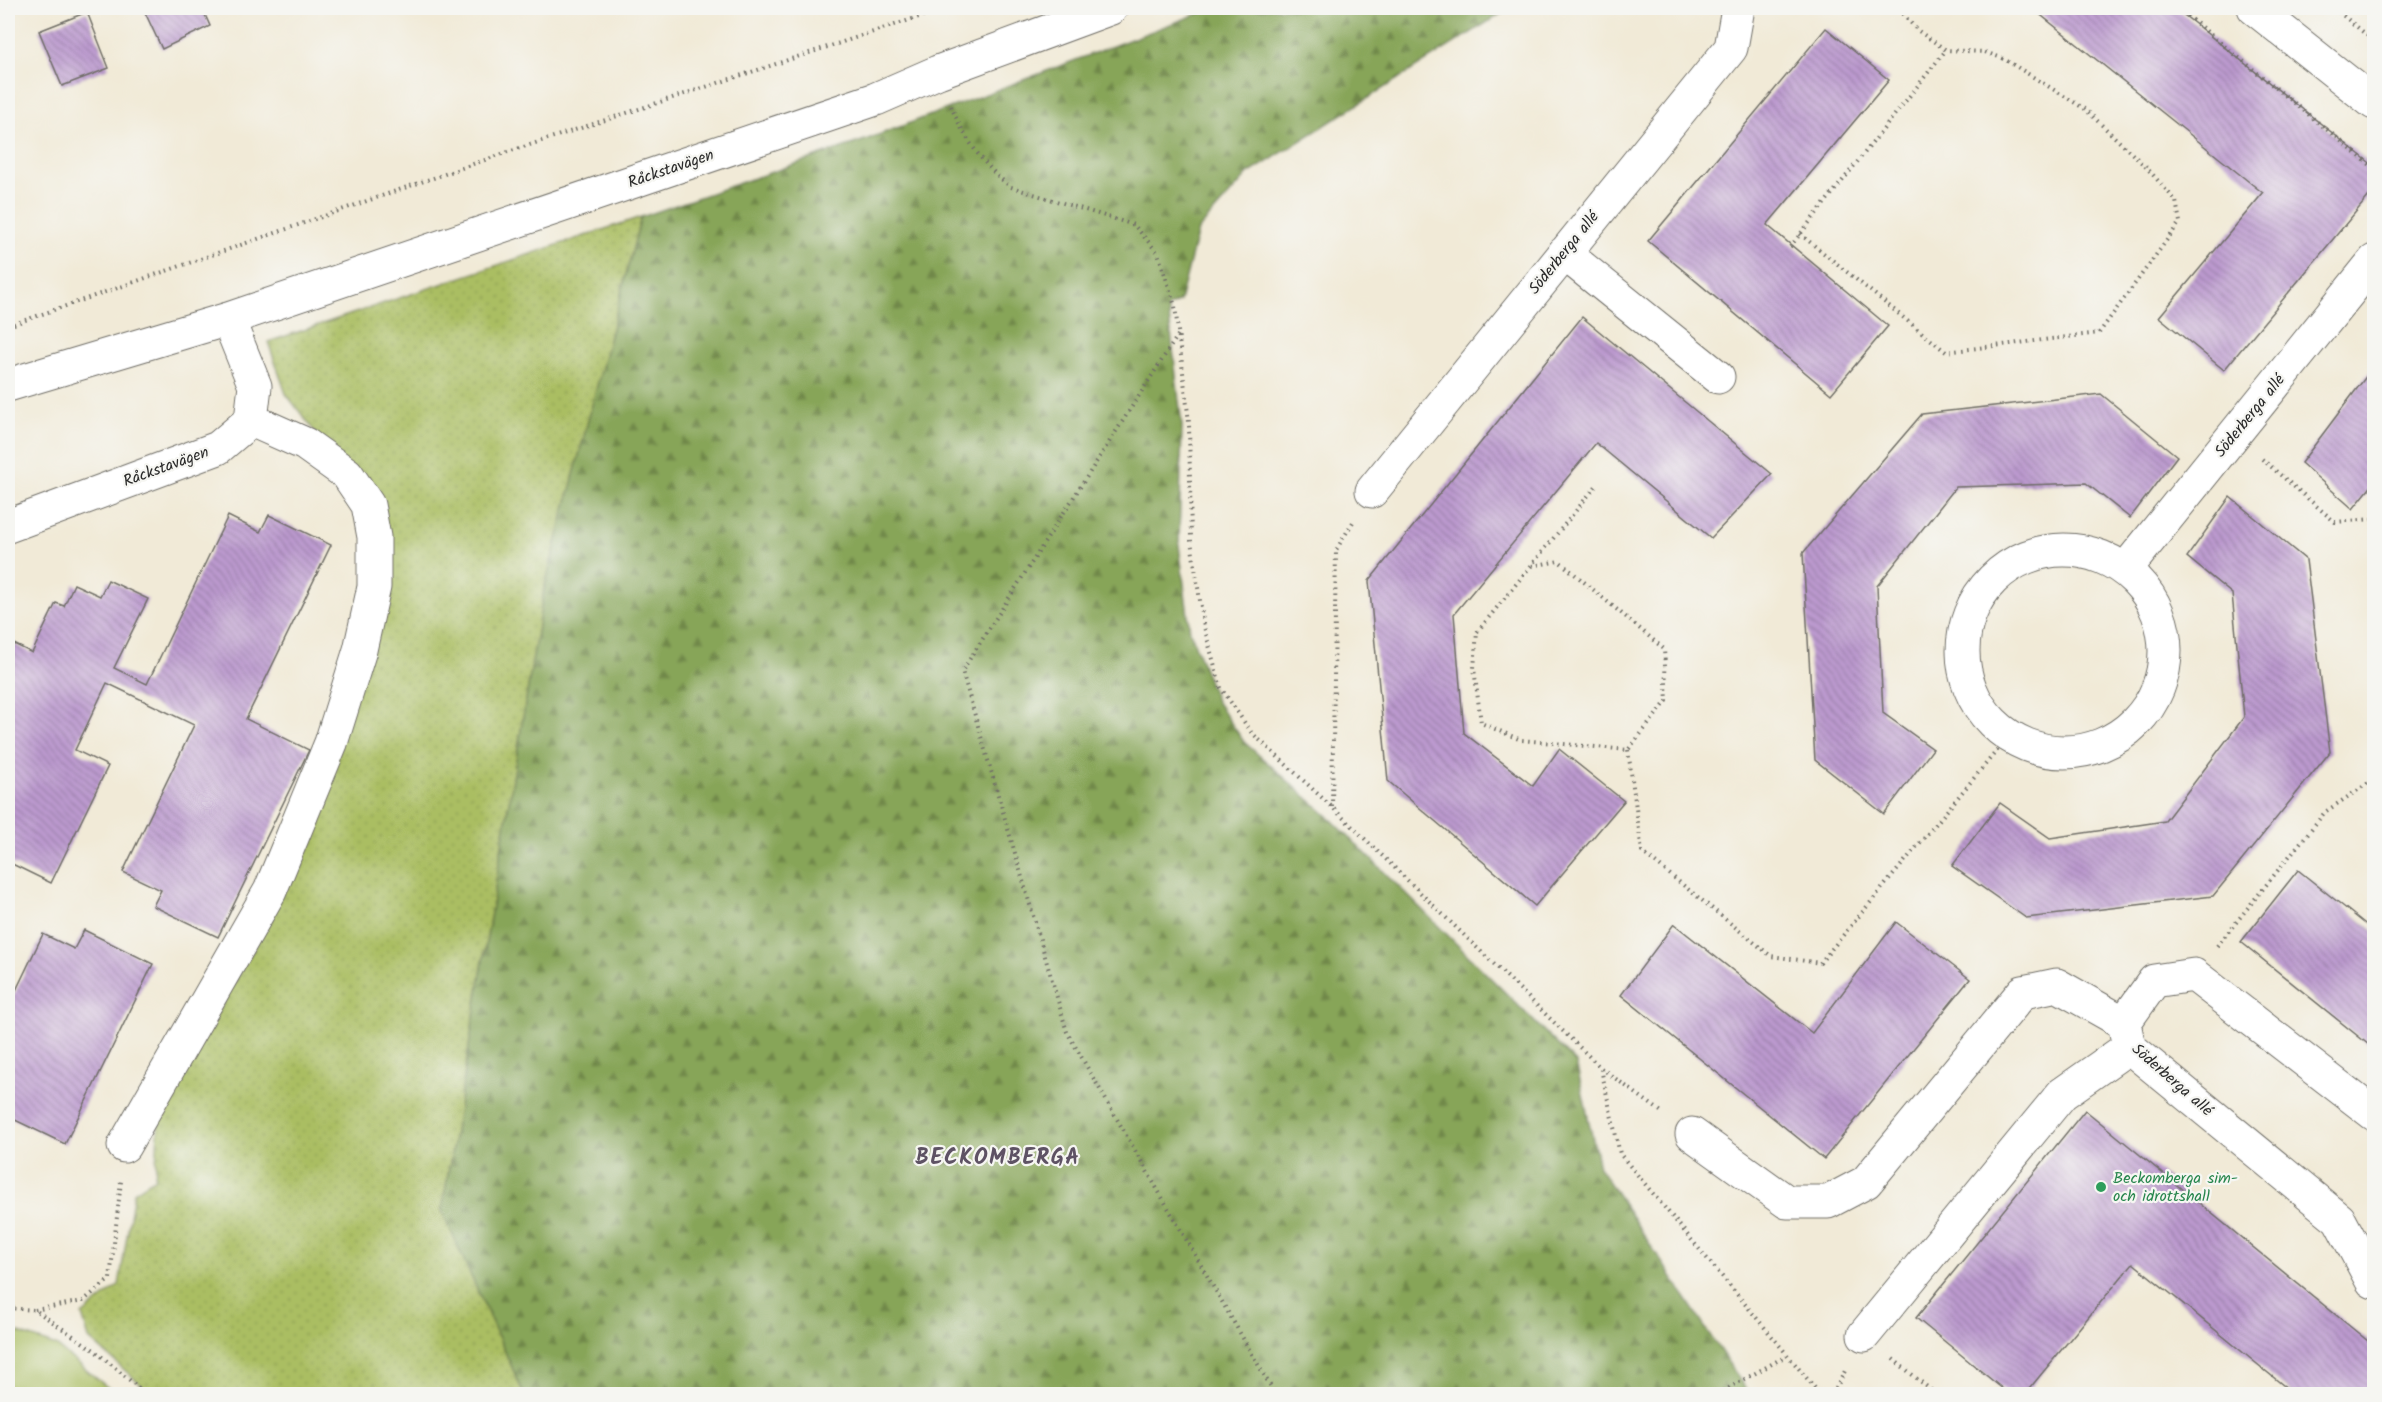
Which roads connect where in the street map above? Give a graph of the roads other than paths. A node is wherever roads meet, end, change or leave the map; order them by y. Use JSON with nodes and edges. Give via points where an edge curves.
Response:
{"nodes":[{"id":1,"x":1111,"y":8,"type":"edge"},
{"id":2,"x":1738,"y":8,"type":"edge"},
{"id":3,"x":2254,"y":8,"type":"edge"},
{"id":4,"x":2374,"y":103,"type":"edge"},
{"id":5,"x":1564,"y":253,"type":"junction"},
{"id":6,"x":2374,"y":261,"type":"edge"},
{"id":7,"x":228,"y":319,"type":"junction"},
{"id":8,"x":1719,"y":377,"type":"dead end"},
{"id":9,"x":8,"y":385,"type":"edge"},
{"id":10,"x":251,"y":420,"type":"junction"},
{"id":11,"x":1372,"y":491,"type":"road end"},
{"id":12,"x":8,"y":526,"type":"edge"},
{"id":13,"x":2125,"y":570,"type":"junction"},
{"id":14,"x":2126,"y":1035,"type":"junction"},
{"id":15,"x":2374,"y":1114,"type":"edge"},
{"id":16,"x":1692,"y":1134,"type":"road end"},
{"id":17,"x":124,"y":1146,"type":"road end"},
{"id":18,"x":2374,"y":1286,"type":"edge"},
{"id":19,"x":1864,"y":1335,"type":"road end"}],
"edges":[{"from":1,"to":7,"type":"street","name":"Råckstavägen","via":[[876,99]]},
{"from":2,"to":5,"type":"street","name":"Söderberga allé","via":[[1731,48]]},
{"from":3,"to":4,"type":"street"},
{"from":5,"to":8,"type":"street"},
{"from":5,"to":11,"type":"street","name":"Söderberga allé"},
{"from":6,"to":13,"type":"street","name":"Söderberga allé"},
{"from":7,"to":9,"type":"street","name":"Råckstavägen"},
{"from":7,"to":10,"type":"street","via":[[255,387]]},
{"from":10,"to":12,"type":"street","name":"Råckstavägen","via":[[219,448]]},
{"from":10,"to":17,"type":"street","via":[[305,444],[347,474],[368,505],[374,537],[374,587],[332,743],[270,891]]},
{"from":13,"to":13,"type":"street","via":[[2096,555],[2065,550],[2043,553],[2004,570],[1981,593],[1967,622],[1963,654],[1969,686],[1985,714],[2008,736],[2041,750],[2075,753],[2109,743],[2137,723],[2156,695],[2166,662],[2163,627],[2149,595]]},
{"from":14,"to":15,"type":"street","name":"Söderberga allé","via":[[2154,981],[2194,975]]},
{"from":14,"to":16,"type":"street","via":[[2057,985],[2023,992],[1866,1182],[1828,1202],[1787,1202]]},
{"from":14,"to":18,"type":"street","name":"Söderberga allé","via":[[2339,1219]]},
{"from":14,"to":19,"type":"street","via":[[2062,1094]]}]}
